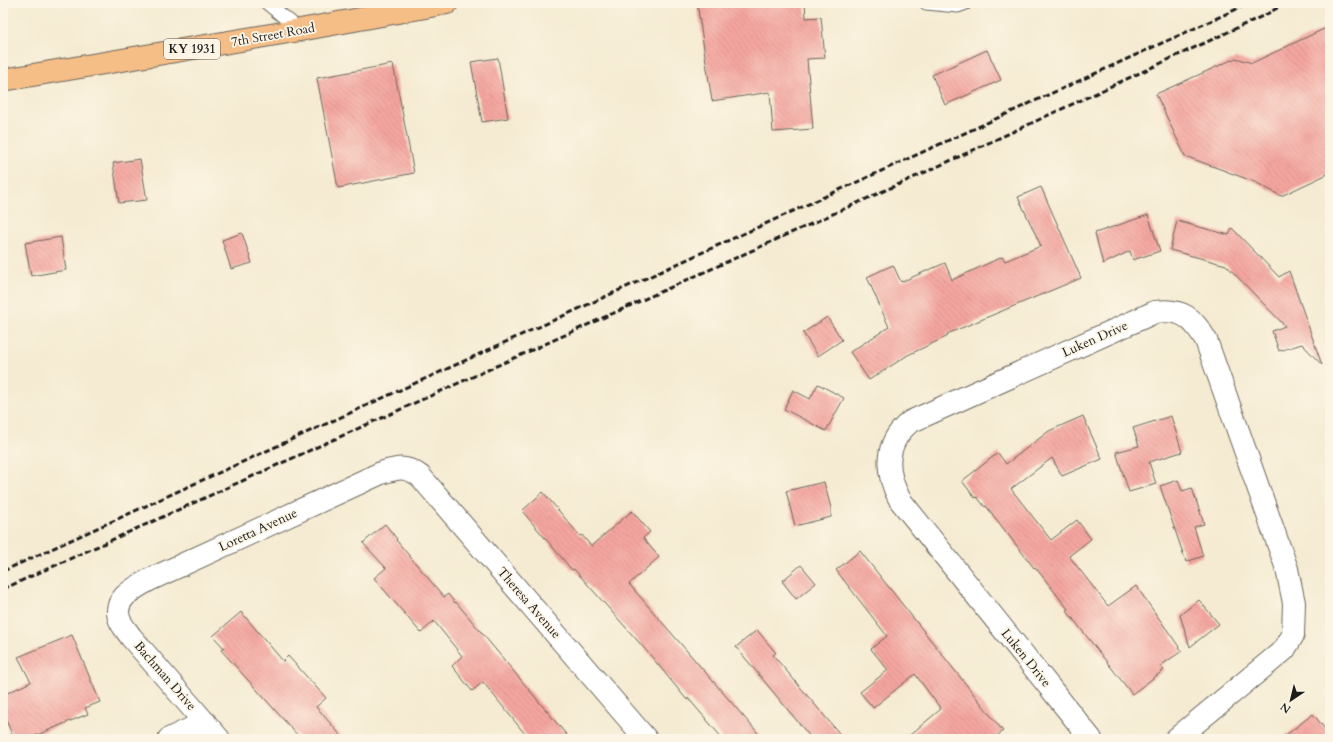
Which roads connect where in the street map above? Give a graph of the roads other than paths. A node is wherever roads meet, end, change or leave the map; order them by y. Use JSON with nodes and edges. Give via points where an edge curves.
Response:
{"nodes":[{"id":1,"x":268,"y":3,"type":"edge"},
{"id":2,"x":447,"y":3,"type":"edge"},
{"id":3,"x":926,"y":3,"type":"edge"},
{"id":4,"x":966,"y":3,"type":"edge"},
{"id":5,"x":300,"y":30,"type":"junction"},
{"id":6,"x":3,"y":80,"type":"edge"},
{"id":7,"x":410,"y":468,"type":"joint"},
{"id":8,"x":118,"y":610,"type":"joint"},
{"id":9,"x":205,"y":722,"type":"junction"},
{"id":10,"x":169,"y":739,"type":"edge"},
{"id":11,"x":219,"y":739,"type":"edge"},
{"id":12,"x":646,"y":739,"type":"edge"},
{"id":13,"x":1091,"y":739,"type":"edge"},
{"id":14,"x":1176,"y":739,"type":"edge"}],
"edges":[{"from":1,"to":5,"type":"lane"},
{"from":2,"to":5,"type":"main road","name":"7th Street Road","number":"KY 1931"},
{"from":3,"to":4,"type":"lane","via":[[958,6]]},
{"from":5,"to":6,"type":"main road","name":"7th Street Road","number":"KY 1931"},
{"from":7,"to":8,"type":"street","name":"Loretta Avenue","via":[[381,473],[150,580],[128,593],[120,601]]},
{"from":7,"to":12,"type":"street","name":"Theresa Avenue","via":[[420,476]]},
{"from":8,"to":9,"type":"street","name":"Bachman Drive","via":[[119,620],[131,637]]},
{"from":9,"to":10,"type":"street"},
{"from":9,"to":11,"type":"street","name":"Bachman Drive"},
{"from":13,"to":14,"type":"street","name":"Luken Drive","via":[[900,500],[893,488],[889,461],[894,442],[901,430],[910,422],[1155,312],[1170,310],[1186,316],[1198,326],[1206,340],[1286,569],[1294,603],[1293,635],[1284,650]]}]}
